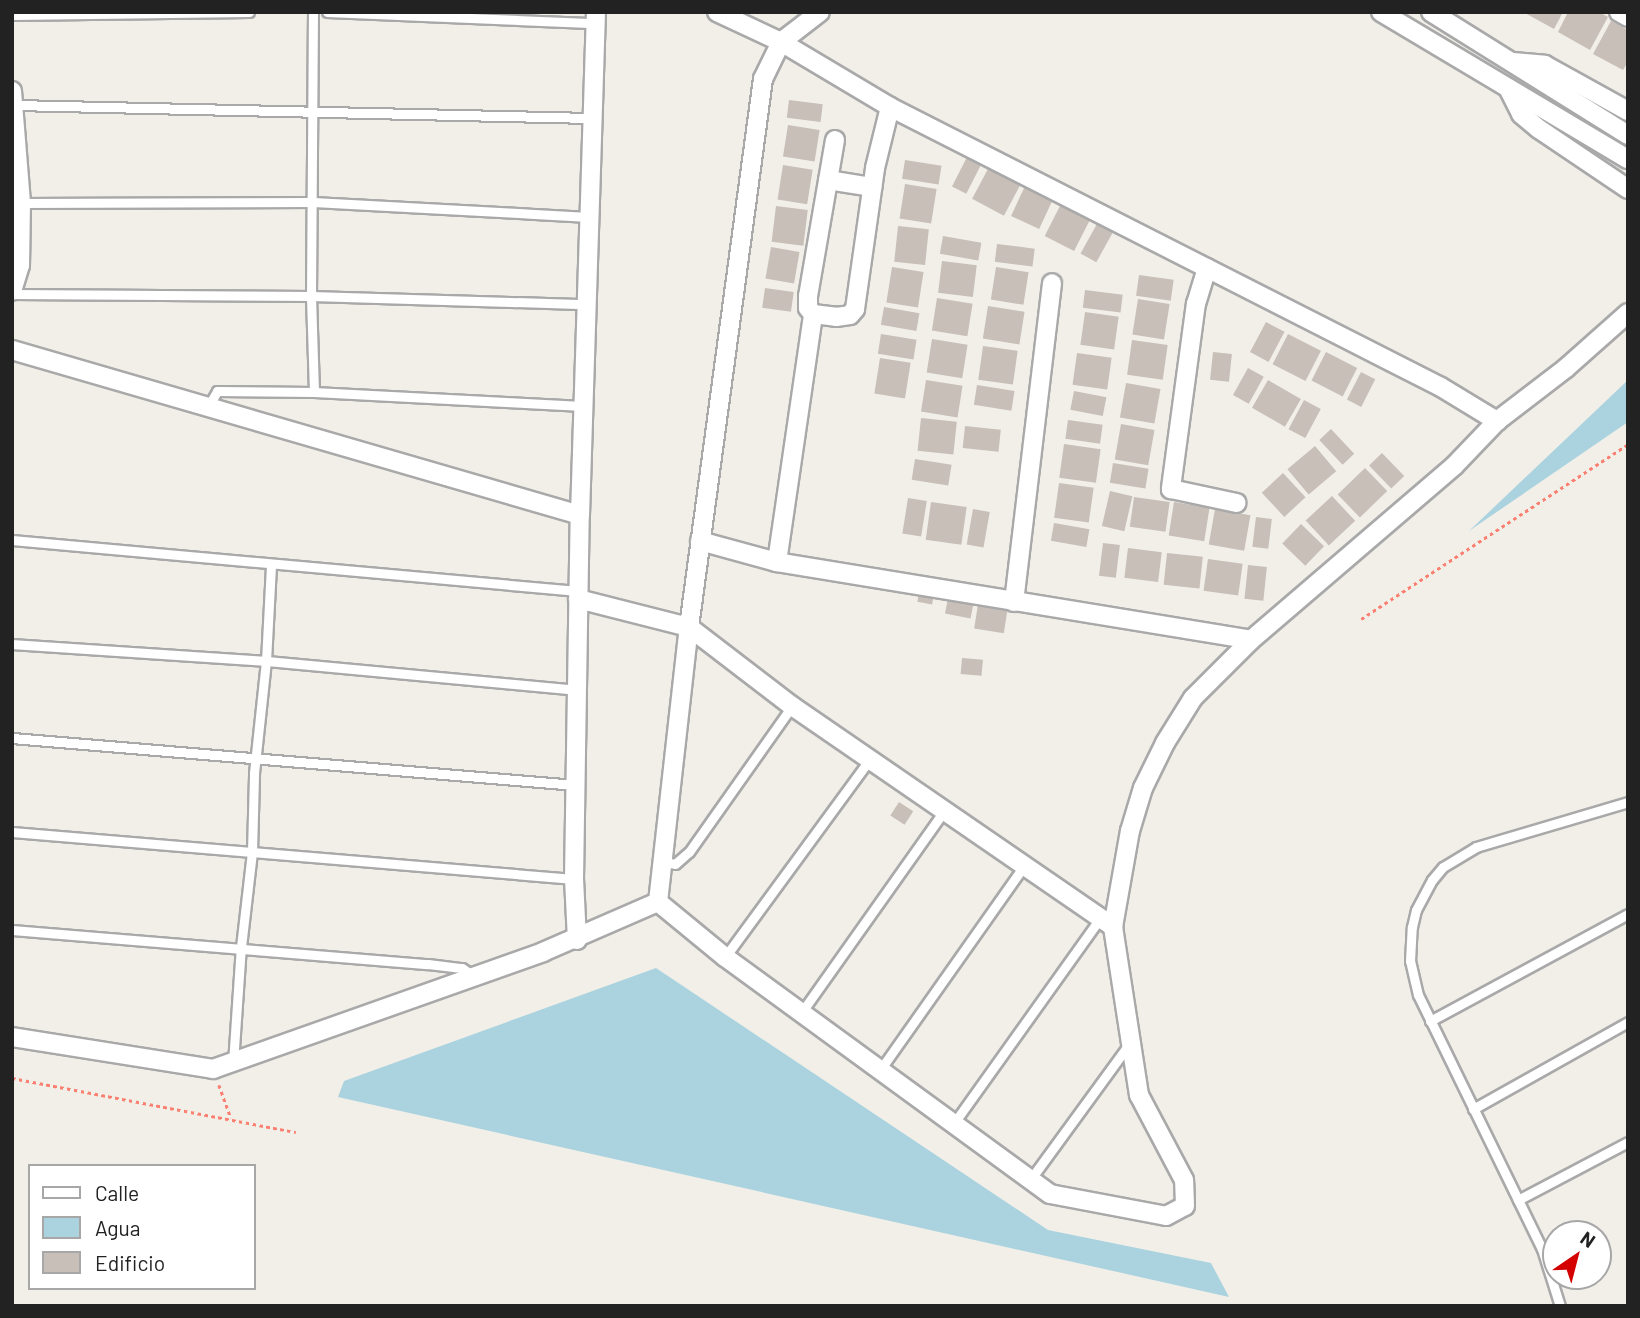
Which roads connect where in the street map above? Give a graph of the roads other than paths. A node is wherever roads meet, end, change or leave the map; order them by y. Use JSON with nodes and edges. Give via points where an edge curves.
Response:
{"nodes":[{"id":1,"x":249,"y":12,"type":"edge"},
{"id":2,"x":313,"y":12,"type":"edge"},
{"id":3,"x":327,"y":12,"type":"edge"},
{"id":4,"x":717,"y":12,"type":"edge"},
{"id":5,"x":820,"y":12,"type":"edge"},
{"id":6,"x":1381,"y":12,"type":"edge"},
{"id":7,"x":1431,"y":12,"type":"edge"},
{"id":8,"x":1619,"y":12,"type":"edge"},
{"id":9,"x":12,"y":15,"type":"edge"},
{"id":10,"x":1628,"y":17,"type":"edge"},
{"id":11,"x":595,"y":18,"type":"edge"},
{"id":12,"x":781,"y":42,"type":"junction"},
{"id":13,"x":1510,"y":61,"type":"junction"},
{"id":14,"x":1509,"y":90,"type":"junction"},
{"id":15,"x":13,"y":98,"type":"edge"},
{"id":16,"x":890,"y":107,"type":"junction"},
{"id":17,"x":314,"y":110,"type":"junction"},
{"id":18,"x":1628,"y":111,"type":"edge"},
{"id":19,"x":592,"y":118,"type":"junction"},
{"id":20,"x":1628,"y":135,"type":"edge"},
{"id":21,"x":835,"y":140,"type":"dead end"},
{"id":22,"x":1628,"y":159,"type":"edge"},
{"id":23,"x":828,"y":180,"type":"junction"},
{"id":24,"x":872,"y":187,"type":"junction"},
{"id":25,"x":1628,"y":188,"type":"edge"},
{"id":26,"x":313,"y":202,"type":"junction"},
{"id":27,"x":21,"y":203,"type":"junction"},
{"id":28,"x":589,"y":217,"type":"junction"},
{"id":29,"x":1207,"y":268,"type":"junction"},
{"id":30,"x":1052,"y":284,"type":"dead end"},
{"id":31,"x":12,"y":293,"type":"edge"},
{"id":32,"x":311,"y":296,"type":"junction"},
{"id":33,"x":586,"y":304,"type":"junction"},
{"id":34,"x":813,"y":313,"type":"junction"},
{"id":35,"x":1628,"y":313,"type":"edge"},
{"id":36,"x":12,"y":351,"type":"edge"},
{"id":37,"x":314,"y":392,"type":"junction"},
{"id":38,"x":209,"y":405,"type":"junction"},
{"id":39,"x":583,"y":406,"type":"junction"},
{"id":40,"x":1497,"y":421,"type":"junction"},
{"id":41,"x":1237,"y":503,"type":"dead end"},
{"id":42,"x":580,"y":515,"type":"junction"},
{"id":43,"x":12,"y":540,"type":"edge"},
{"id":44,"x":700,"y":541,"type":"junction"},
{"id":45,"x":777,"y":562,"type":"junction"},
{"id":46,"x":271,"y":564,"type":"junction"},
{"id":47,"x":578,"y":595,"type":"junction"},
{"id":48,"x":1014,"y":602,"type":"junction"},
{"id":49,"x":689,"y":627,"type":"junction"},
{"id":50,"x":1251,"y":640,"type":"junction"},
{"id":51,"x":12,"y":644,"type":"edge"},
{"id":52,"x":266,"y":661,"type":"junction"},
{"id":53,"x":576,"y":691,"type":"junction"},
{"id":54,"x":793,"y":706,"type":"junction"},
{"id":55,"x":12,"y":738,"type":"edge"},
{"id":56,"x":258,"y":757,"type":"junction"},
{"id":57,"x":870,"y":759,"type":"junction"},
{"id":58,"x":575,"y":785,"type":"junction"},
{"id":59,"x":1627,"y":804,"type":"edge"},
{"id":60,"x":944,"y":811,"type":"junction"},
{"id":61,"x":12,"y":832,"type":"edge"},
{"id":62,"x":252,"y":852,"type":"junction"},
{"id":63,"x":664,"y":862,"type":"junction"},
{"id":64,"x":1024,"y":866,"type":"junction"},
{"id":65,"x":573,"y":879,"type":"junction"},
{"id":66,"x":658,"y":902,"type":"junction"},
{"id":67,"x":1628,"y":914,"type":"edge"},
{"id":68,"x":1106,"y":922,"type":"junction"},
{"id":69,"x":12,"y":930,"type":"edge"},
{"id":70,"x":577,"y":940,"type":"junction"},
{"id":71,"x":241,"y":947,"type":"junction"},
{"id":72,"x":725,"y":957,"type":"junction"},
{"id":73,"x":475,"y":977,"type":"junction"},
{"id":74,"x":801,"y":1013,"type":"junction"},
{"id":75,"x":1430,"y":1021,"type":"junction"},
{"id":76,"x":1628,"y":1022,"type":"edge"},
{"id":77,"x":12,"y":1037,"type":"edge"},
{"id":78,"x":1131,"y":1041,"type":"junction"},
{"id":79,"x":233,"y":1063,"type":"junction"},
{"id":80,"x":880,"y":1070,"type":"junction"},
{"id":81,"x":1473,"y":1109,"type":"junction"},
{"id":82,"x":954,"y":1124,"type":"junction"},
{"id":83,"x":1628,"y":1142,"type":"edge"},
{"id":84,"x":1030,"y":1180,"type":"junction"},
{"id":85,"x":1518,"y":1200,"type":"junction"},
{"id":86,"x":1560,"y":1306,"type":"edge"}],
"edges":[{"from":1,"to":9,"type":"lane"},
{"from":2,"to":17,"type":"lane"},
{"from":3,"to":11,"type":"lane"},
{"from":4,"to":12,"type":"street"},
{"from":5,"to":12,"type":"street"},
{"from":6,"to":14,"type":"street"},
{"from":7,"to":13,"type":"street"},
{"from":8,"to":10,"type":"street"},
{"from":11,"to":19,"type":"street"},
{"from":12,"to":16,"type":"street"},
{"from":12,"to":44,"type":"street","via":[[763,79]]},
{"from":13,"to":18,"type":"street","via":[[1545,65]]},
{"from":13,"to":20,"type":"street"},
{"from":14,"to":22,"type":"street"},
{"from":14,"to":25,"type":"street","via":[[1521,114],[1539,129]]},
{"from":15,"to":17,"type":"lane"},
{"from":15,"to":27,"type":"street"},
{"from":16,"to":24,"type":"street"},
{"from":16,"to":29,"type":"street"},
{"from":17,"to":19,"type":"lane"},
{"from":17,"to":26,"type":"lane"},
{"from":19,"to":28,"type":"street"},
{"from":21,"to":23,"type":"street"},
{"from":23,"to":24,"type":"street"},
{"from":23,"to":34,"type":"street","via":[[807,296]]},
{"from":24,"to":34,"type":"street","via":[[855,309],[850,315],[836,317]]},
{"from":26,"to":27,"type":"lane"},
{"from":26,"to":28,"type":"lane"},
{"from":26,"to":32,"type":"lane"},
{"from":27,"to":31,"type":"street","via":[[20,264]]},
{"from":28,"to":33,"type":"street"},
{"from":29,"to":40,"type":"street","via":[[1441,387]]},
{"from":29,"to":41,"type":"street","via":[[1196,303],[1171,489]]},
{"from":30,"to":48,"type":"street"},
{"from":31,"to":32,"type":"lane"},
{"from":32,"to":33,"type":"lane"},
{"from":32,"to":37,"type":"lane"},
{"from":33,"to":39,"type":"street"},
{"from":34,"to":45,"type":"street"},
{"from":35,"to":40,"type":"street"},
{"from":36,"to":38,"type":"street"},
{"from":37,"to":38,"type":"lane","via":[[217,391]]},
{"from":37,"to":39,"type":"lane"},
{"from":38,"to":42,"type":"street"},
{"from":39,"to":42,"type":"street"},
{"from":40,"to":50,"type":"street","via":[[1454,466]]},
{"from":42,"to":47,"type":"street"},
{"from":43,"to":46,"type":"lane"},
{"from":44,"to":45,"type":"street"},
{"from":44,"to":49,"type":"street"},
{"from":45,"to":48,"type":"street"},
{"from":46,"to":47,"type":"lane"},
{"from":46,"to":52,"type":"lane"},
{"from":47,"to":49,"type":"street"},
{"from":47,"to":53,"type":"street"},
{"from":48,"to":50,"type":"street"},
{"from":49,"to":54,"type":"street"},
{"from":49,"to":63,"type":"street"},
{"from":50,"to":68,"type":"street","via":[[1194,698],[1165,743],[1143,788]]},
{"from":51,"to":52,"type":"lane"},
{"from":52,"to":53,"type":"lane"},
{"from":52,"to":56,"type":"lane"},
{"from":53,"to":58,"type":"street"},
{"from":54,"to":57,"type":"street"},
{"from":54,"to":63,"type":"lane","via":[[689,852],[675,864]]},
{"from":55,"to":56,"type":"lane"},
{"from":56,"to":58,"type":"lane"},
{"from":56,"to":62,"type":"lane"},
{"from":57,"to":60,"type":"street"},
{"from":57,"to":72,"type":"lane"},
{"from":58,"to":65,"type":"street"},
{"from":59,"to":75,"type":"lane","via":[[1476,847],[1443,867],[1416,910],[1409,944],[1412,979]]},
{"from":60,"to":64,"type":"street"},
{"from":60,"to":74,"type":"lane"},
{"from":61,"to":62,"type":"lane"},
{"from":62,"to":65,"type":"lane"},
{"from":62,"to":71,"type":"lane"},
{"from":63,"to":66,"type":"street"},
{"from":64,"to":68,"type":"street"},
{"from":64,"to":80,"type":"lane"},
{"from":65,"to":70,"type":"street"},
{"from":66,"to":70,"type":"street"},
{"from":66,"to":72,"type":"street"},
{"from":67,"to":75,"type":"lane"},
{"from":68,"to":78,"type":"street"},
{"from":68,"to":82,"type":"lane"},
{"from":69,"to":71,"type":"lane"},
{"from":70,"to":73,"type":"street"},
{"from":71,"to":73,"type":"lane","via":[[462,968]]},
{"from":71,"to":79,"type":"lane"},
{"from":72,"to":74,"type":"street"},
{"from":73,"to":79,"type":"street"},
{"from":74,"to":80,"type":"street"},
{"from":75,"to":81,"type":"lane"},
{"from":76,"to":81,"type":"lane"},
{"from":77,"to":79,"type":"street","via":[[213,1069]]},
{"from":78,"to":84,"type":"lane"},
{"from":78,"to":84,"type":"street","via":[[1139,1095],[1184,1180],[1185,1206],[1166,1216],[1050,1194]]},
{"from":80,"to":82,"type":"street"},
{"from":81,"to":85,"type":"lane"},
{"from":82,"to":84,"type":"street"},
{"from":83,"to":85,"type":"lane"},
{"from":85,"to":86,"type":"lane","via":[[1542,1249]]}]}
